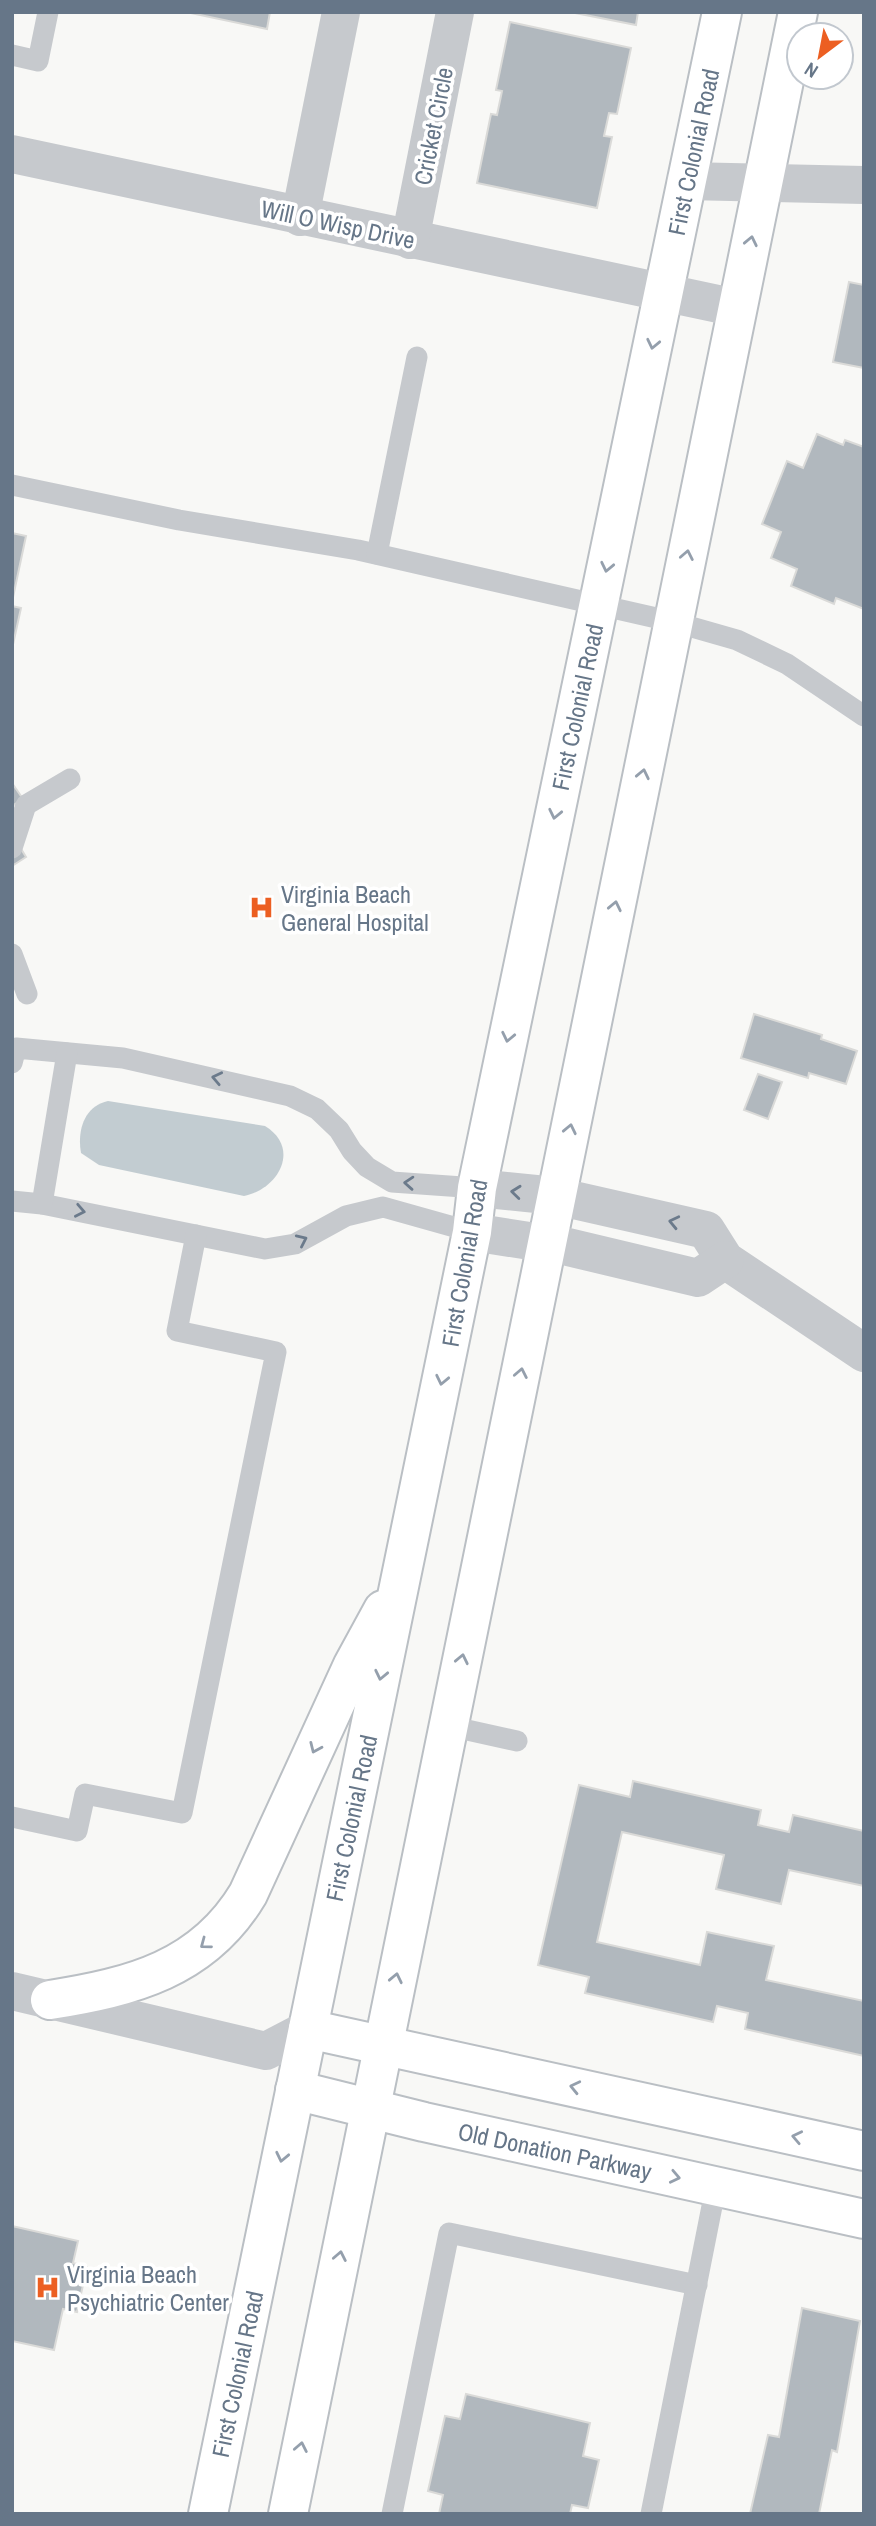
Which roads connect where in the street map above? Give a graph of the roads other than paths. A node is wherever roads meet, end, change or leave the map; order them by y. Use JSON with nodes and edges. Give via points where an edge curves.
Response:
{"nodes":[{"id":1,"x":48,"y":12,"type":"edge"},
{"id":2,"x":341,"y":12,"type":"edge"},
{"id":3,"x":455,"y":12,"type":"edge"},
{"id":4,"x":722,"y":12,"type":"edge"},
{"id":5,"x":798,"y":12,"type":"edge"},
{"id":6,"x":12,"y":55,"type":"edge"},
{"id":7,"x":12,"y":154,"type":"edge"},
{"id":8,"x":686,"y":181,"type":"junction"},
{"id":9,"x":763,"y":181,"type":"junction"},
{"id":10,"x":864,"y":185,"type":"edge"},
{"id":11,"x":300,"y":217,"type":"junction"},
{"id":12,"x":410,"y":240,"type":"junction"},
{"id":13,"x":664,"y":293,"type":"junction"},
{"id":14,"x":737,"y":308,"type":"junction"},
{"id":15,"x":417,"y":357,"type":"dead end"},
{"id":16,"x":12,"y":485,"type":"edge"},
{"id":17,"x":377,"y":554,"type":"junction"},
{"id":18,"x":599,"y":603,"type":"junction"},
{"id":19,"x":674,"y":622,"type":"junction"},
{"id":20,"x":864,"y":716,"type":"edge"},
{"id":21,"x":69,"y":779,"type":"dead end"},
{"id":22,"x":12,"y":848,"type":"edge"},
{"id":23,"x":12,"y":954,"type":"edge"},
{"id":24,"x":27,"y":995,"type":"dead end"},
{"id":25,"x":67,"y":1053,"type":"junction"},
{"id":26,"x":14,"y":1056,"type":"edge"},
{"id":27,"x":477,"y":1188,"type":"junction"},
{"id":28,"x":556,"y":1196,"type":"junction"},
{"id":29,"x":12,"y":1201,"type":"edge"},
{"id":30,"x":42,"y":1203,"type":"junction"},
{"id":31,"x":472,"y":1232,"type":"junction"},
{"id":32,"x":196,"y":1235,"type":"junction"},
{"id":33,"x":547,"y":1243,"type":"junction"},
{"id":34,"x":725,"y":1260,"type":"junction"},
{"id":35,"x":864,"y":1353,"type":"edge"},
{"id":36,"x":401,"y":1578,"type":"junction"},
{"id":37,"x":449,"y":1726,"type":"junction"},
{"id":38,"x":517,"y":1741,"type":"dead end"},
{"id":39,"x":12,"y":1817,"type":"edge"},
{"id":40,"x":12,"y":1991,"type":"edge"},
{"id":41,"x":50,"y":2000,"type":"junction"},
{"id":42,"x":308,"y":2029,"type":"junction"},
{"id":43,"x":383,"y":2045,"type":"junction"},
{"id":44,"x":266,"y":2050,"type":"junction"},
{"id":45,"x":295,"y":2090,"type":"junction"},
{"id":46,"x":370,"y":2109,"type":"junction"},
{"id":47,"x":864,"y":2151,"type":"edge"},
{"id":48,"x":716,"y":2186,"type":"junction"},
{"id":49,"x":864,"y":2219,"type":"edge"},
{"id":50,"x":697,"y":2285,"type":"junction"},
{"id":51,"x":208,"y":2514,"type":"edge"},
{"id":52,"x":288,"y":2514,"type":"edge"},
{"id":53,"x":392,"y":2514,"type":"edge"},
{"id":54,"x":650,"y":2514,"type":"edge"}],
"edges":[{"from":1,"to":6,"type":"lane","via":[[38,61]]},
{"from":2,"to":11,"type":"street"},
{"from":3,"to":12,"type":"street","name":"Cricket Circle"},
{"from":4,"to":8,"type":"main road","name":"First Colonial Road"},
{"from":5,"to":9,"type":"main road"},
{"from":7,"to":11,"type":"street","name":"Will O Wisp Drive"},
{"from":8,"to":9,"type":"street"},
{"from":8,"to":13,"type":"main road","name":"First Colonial Road"},
{"from":9,"to":10,"type":"street"},
{"from":14,"to":9,"type":"main road","one_way":true},
{"from":11,"to":12,"type":"street","name":"Will O Wisp Drive"},
{"from":12,"to":13,"type":"street","name":"Will O Wisp Drive"},
{"from":13,"to":14,"type":"street","name":"Will O Wisp Drive"},
{"from":13,"to":18,"type":"main road","name":"First Colonial Road","one_way":true},
{"from":19,"to":14,"type":"main road","one_way":true},
{"from":15,"to":17,"type":"lane"},
{"from":16,"to":17,"type":"lane"},
{"from":17,"to":18,"type":"lane"},
{"from":18,"to":19,"type":"lane"},
{"from":18,"to":27,"type":"main road","name":"First Colonial Road","one_way":true},
{"from":19,"to":20,"type":"lane","via":[[737,640],[787,664]]},
{"from":28,"to":19,"type":"main road","one_way":true},
{"from":21,"to":22,"type":"lane","via":[[26,805]]},
{"from":23,"to":24,"type":"lane"},
{"from":25,"to":26,"type":"lane"},
{"from":27,"to":25,"type":"lane","one_way":true,"via":[[392,1182],[367,1167],[317,1109],[290,1096],[123,1058]]},
{"from":25,"to":30,"type":"lane"},
{"from":28,"to":27,"type":"street","one_way":true},
{"from":27,"to":31,"type":"main road","name":"First Colonial Road"},
{"from":28,"to":33,"type":"main road"},
{"from":34,"to":28,"type":"street","one_way":true,"via":[[706,1230]]},
{"from":29,"to":30,"type":"lane"},
{"from":30,"to":32,"type":"lane","one_way":true},
{"from":32,"to":31,"type":"lane","one_way":true,"via":[[265,1249],[295,1244],[346,1216],[383,1207]]},
{"from":31,"to":33,"type":"street"},
{"from":31,"to":36,"type":"main road","name":"First Colonial Road","one_way":true},
{"from":32,"to":39,"type":"lane","via":[[177,1331],[276,1352],[182,1813],[85,1794],[77,1831]]},
{"from":33,"to":34,"type":"street","via":[[698,1278]]},
{"from":37,"to":33,"type":"main road","one_way":true},
{"from":34,"to":35,"type":"street"},
{"from":36,"to":41,"type":"main road","one_way":true,"via":[[353,1665],[233,1919],[207,1945],[159,1973],[106,1991]]},
{"from":36,"to":42,"type":"main road","name":"First Colonial Road","one_way":true},
{"from":37,"to":38,"type":"lane"},
{"from":43,"to":37,"type":"main road","one_way":true},
{"from":40,"to":41,"type":"street"},
{"from":41,"to":44,"type":"street"},
{"from":42,"to":43,"type":"main road"},
{"from":42,"to":44,"type":"street"},
{"from":42,"to":45,"type":"main road","name":"First Colonial Road"},
{"from":43,"to":46,"type":"main road"},
{"from":47,"to":43,"type":"main road","one_way":true},
{"from":44,"to":45,"type":"street"},
{"from":45,"to":46,"type":"main road","name":"Old Donation Parkway"},
{"from":45,"to":51,"type":"main road","name":"First Colonial Road","one_way":true},
{"from":46,"to":48,"type":"main road","name":"Old Donation Parkway","one_way":true},
{"from":52,"to":46,"type":"main road","one_way":true},
{"from":48,"to":49,"type":"main road","name":"Old Donation Parkway"},
{"from":48,"to":50,"type":"lane"},
{"from":50,"to":53,"type":"lane","via":[[449,2234]]},
{"from":50,"to":54,"type":"lane"}]}
